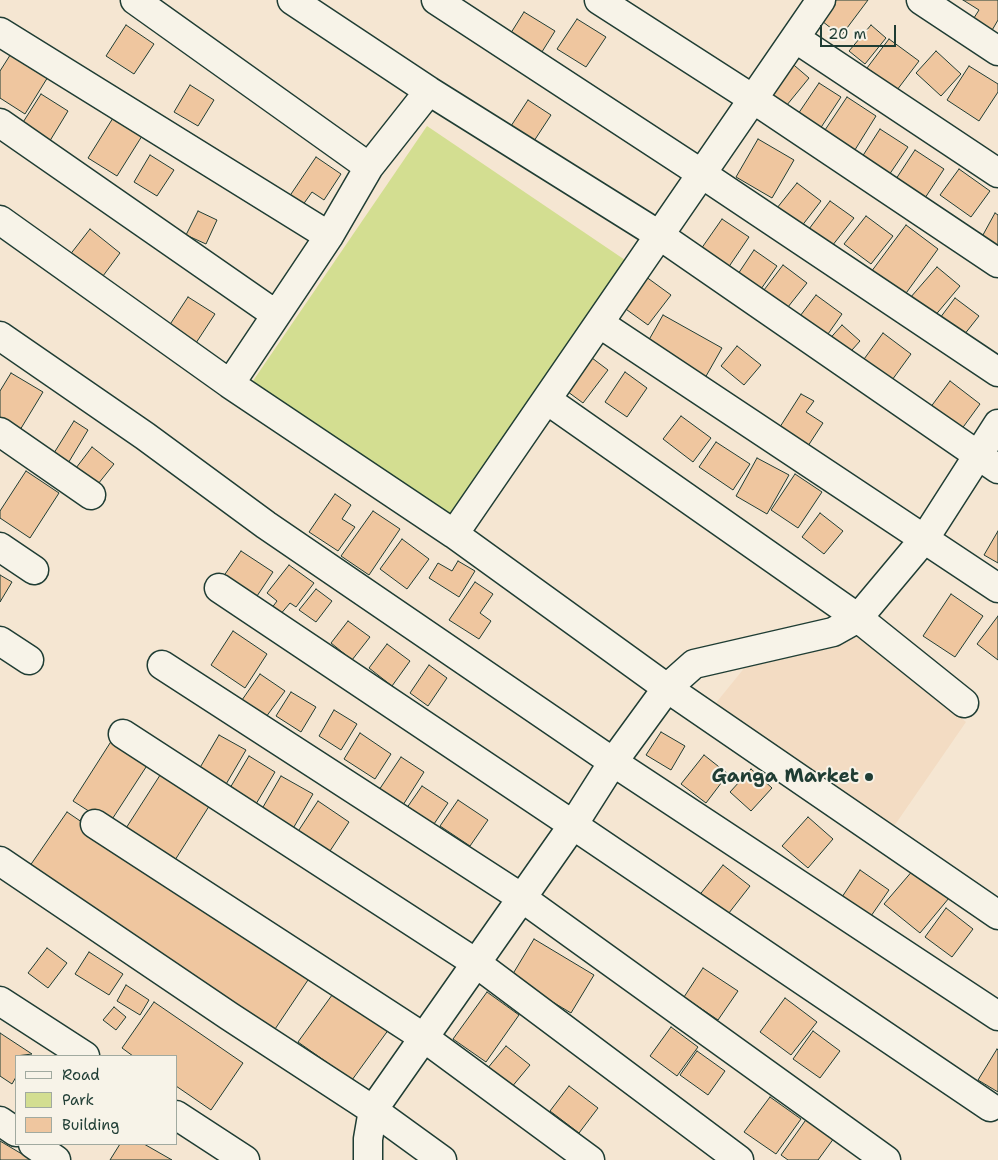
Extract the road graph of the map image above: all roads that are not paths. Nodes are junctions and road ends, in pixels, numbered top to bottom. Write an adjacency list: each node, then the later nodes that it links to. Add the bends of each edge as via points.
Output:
1 (136, 0): 13 (street)
2 (292, 0): 10 (street)
3 (436, 0): 15 (street)
4 (599, 0): 11 (street)
5 (821, 0): 8 (street)
6 (921, 0): 9 (street)
7 (0, 32): 18 (street)
8 (795, 38): 11 (street); 14 (street)
9 (998, 51)
10 (428, 91): 13 (street); 17 (street)
11 (753, 99): 15 (street); 19 (street)
12 (0, 123): 20 (street)
13 (369, 167): 18 (street)
14 (998, 173)
15 (702, 174): 17 (street); 23 (street)
16 (0, 220): 24 (street)
17 (659, 235): 21 (street); 28 (street)
18 (329, 236): 20 (street)
19 (998, 263)
20 (275, 314): 24 (street)
21 (599, 323): 25 (street); 31 (street)
22 (0, 336): 43 (street, via 266,525)
23 (998, 372)
24 (230, 384): 30 (street)
25 (547, 400): 30 (street); 36 (street)
26 (998, 424): 28 (street)
27 (0, 432): 29 (street)
28 (988, 462): 31 (street)
29 (91, 495)
30 (454, 534): 40 (street)
31 (925, 538): 35 (street); 36 (street)
32 (0, 547): 33 (street)
33 (34, 570)
34 (219, 588): 45 (street)
35 (998, 588)
36 (858, 618): 40 (street, via 833,632 694,664); 41 (street)
37 (0, 641): 38 (street)
38 (29, 660)
39 (162, 665): 47 (street)
40 (667, 688): 43 (street); 48 (street)
41 (964, 702)
42 (123, 734): 49 (street)
43 (613, 762): 45 (street); 51 (street)
44 (95, 824): 52 (street)
45 (573, 825): 47 (street); 54 (street)
46 (0, 861): 55 (street)
47 (522, 898): 49 (street); 66 (street)
48 (998, 915)
49 (476, 963): 52 (street); 65 (street)
50 (0, 1001): 53 (street)
51 (998, 1016)
52 (423, 1037): 55 (street); 64 (street)
53 (83, 1055)
54 (990, 1107)
55 (373, 1110): 60 (street); 63 (street)
56 (178, 1116): 62 (street)
57 (0, 1121): 58 (street)
58 (15, 1131)
59 (34, 1145): 61 (street)
60 (365, 1159)
61 (56, 1160)
62 (245, 1160)
63 (442, 1160)
64 (590, 1160)
65 (739, 1160)
66 (886, 1160)

